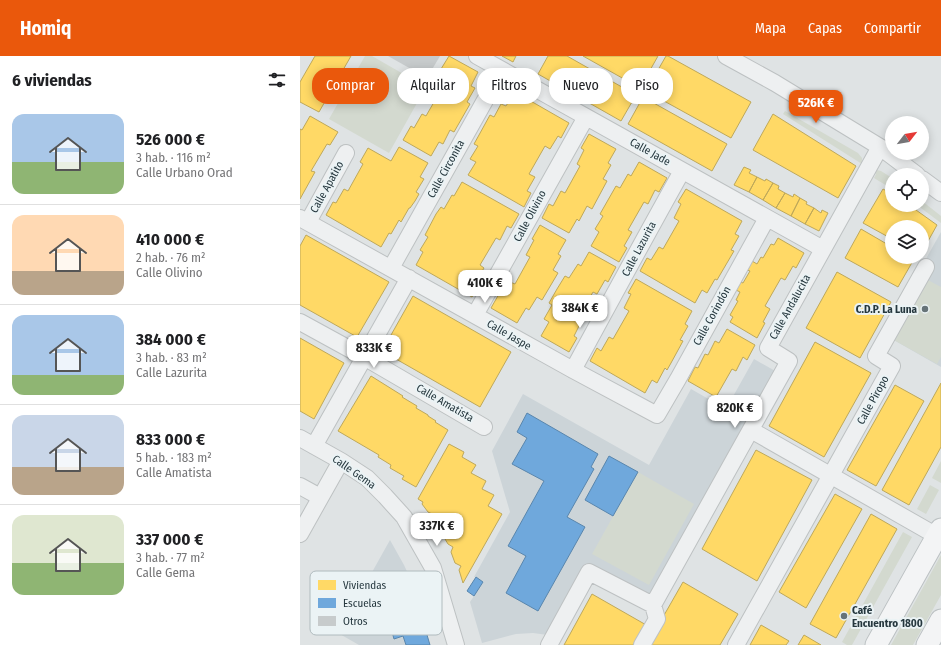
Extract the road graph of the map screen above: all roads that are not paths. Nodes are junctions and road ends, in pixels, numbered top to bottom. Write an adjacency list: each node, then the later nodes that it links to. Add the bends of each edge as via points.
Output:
1 (477, 56): 3 (street, Calle Jade)
2 (726, 56): 7 (street)
3 (498, 68)
4 (541, 92): 6 (street, Calle Jade)
5 (483, 104): 17 (street, Calle Circonita)
6 (586, 117): 10 (street, Calle Jade); 19 (street, Calle Olivino)
7 (880, 147): 9 (street); 15 (street, Calle Andalucita)
8 (346, 153): 14 (street, Calle Apatito)
9 (908, 168)
10 (682, 171): 13 (street, Calle Jade); 22 (street, Calle Lazurita)
11 (929, 184): 12 (street)
12 (941, 193)
13 (767, 218): 15 (street, Calle Jade); 23 (street, Calle Corindón)
14 (304, 220): 17 (street, Calle Jaspe)
15 (823, 249): 25 (street, Calle Andalucita, via 768,348 789,361)
16 (926, 267): 29 (street, Calle Piropo, via 876,356 892,366)
17 (391, 268): 18 (street, Calle Jaspe)
18 (409, 278): 19 (street, Calle Jaspe); 21 (street)
19 (475, 315): 22 (street, Calle Jaspe)
20 (300, 322): 21 (street, Calle Amatista)
21 (364, 357): 24 (street, Calle Amatista); 27 (street)
22 (573, 370): 23 (street, Calle Jaspe)
23 (657, 415)
24 (484, 427)
25 (751, 430): 29 (street); 36 (street, Calle Andalucita)
26 (300, 438): 27 (street, Calle Gema)
27 (314, 446): 28 (street, Calle Gema)
28 (341, 461): 31 (street); 34 (street, Calle Gema, via 367,478 404,516)
29 (830, 476): 32 (street); 41 (street, Calle Piropo)
30 (300, 486): 31 (street)
31 (320, 497): 33 (street)
32 (939, 532): 42 (main road)
33 (300, 534)
34 (434, 571)
35 (442, 598): 39 (street, Calle Gema)
36 (653, 605): 38 (street, via 589,572); 40 (street, via 657,619)
37 (941, 620): 43 (main road)
38 (551, 641)
39 (456, 645)
40 (642, 645)
41 (736, 645)
42 (876, 645)
43 (927, 645)

